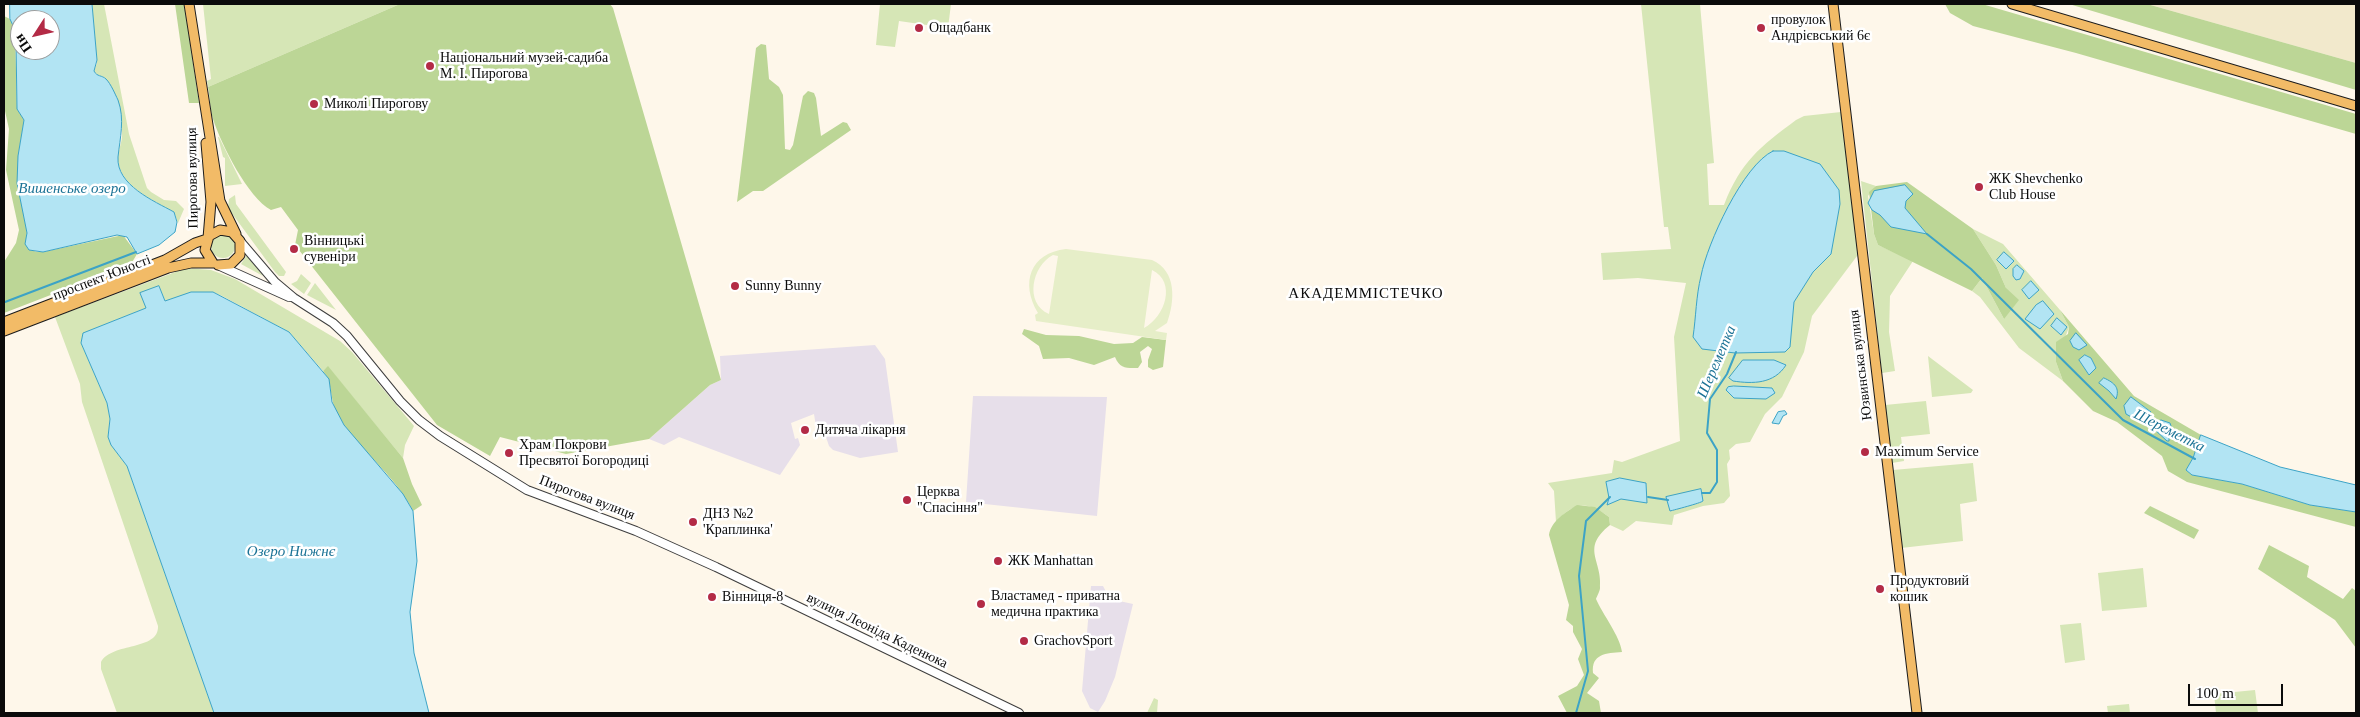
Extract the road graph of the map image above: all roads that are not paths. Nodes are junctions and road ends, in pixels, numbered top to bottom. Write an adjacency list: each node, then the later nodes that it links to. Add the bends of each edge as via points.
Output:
1 (189, 4): 5 (main road, Пирогова вулиця)
2 (2012, 4): 4 (main road)
3 (1833, 6): 16 (main road, Юзвинська вулиця)
4 (2356, 106)
5 (206, 118): 6 (main road, Пирогова вулиця); 8 (main road, Пирогова вулиця, via 220,201)
6 (210, 210): 7 (main road, Пирогова вулиця); 9 (main road)
7 (208, 238): 8 (main road, via 226,230); 9 (main road, проспект Юності); 10 (main road, via 205,250)
8 (238, 238): 10 (main road, via 241,248 236,260 231,264); 11 (street, Пирогова вулиця, via 275,282)
9 (194, 243): 12 (main road, проспект Юності, via 165,260)
10 (216, 264): 11 (street, Пирогова вулиця); 13 (main road, проспект Юності, via 182,264 168,268)
11 (294, 298): 14 (street, Пирогова вулиця, via 341,329 400,401 440,436 535,494 636,531)
12 (4, 322)
13 (4, 331)
14 (724, 571): 15 (street, вулиця Леоніда Каденюка)
15 (1019, 713)
16 (1917, 713)

